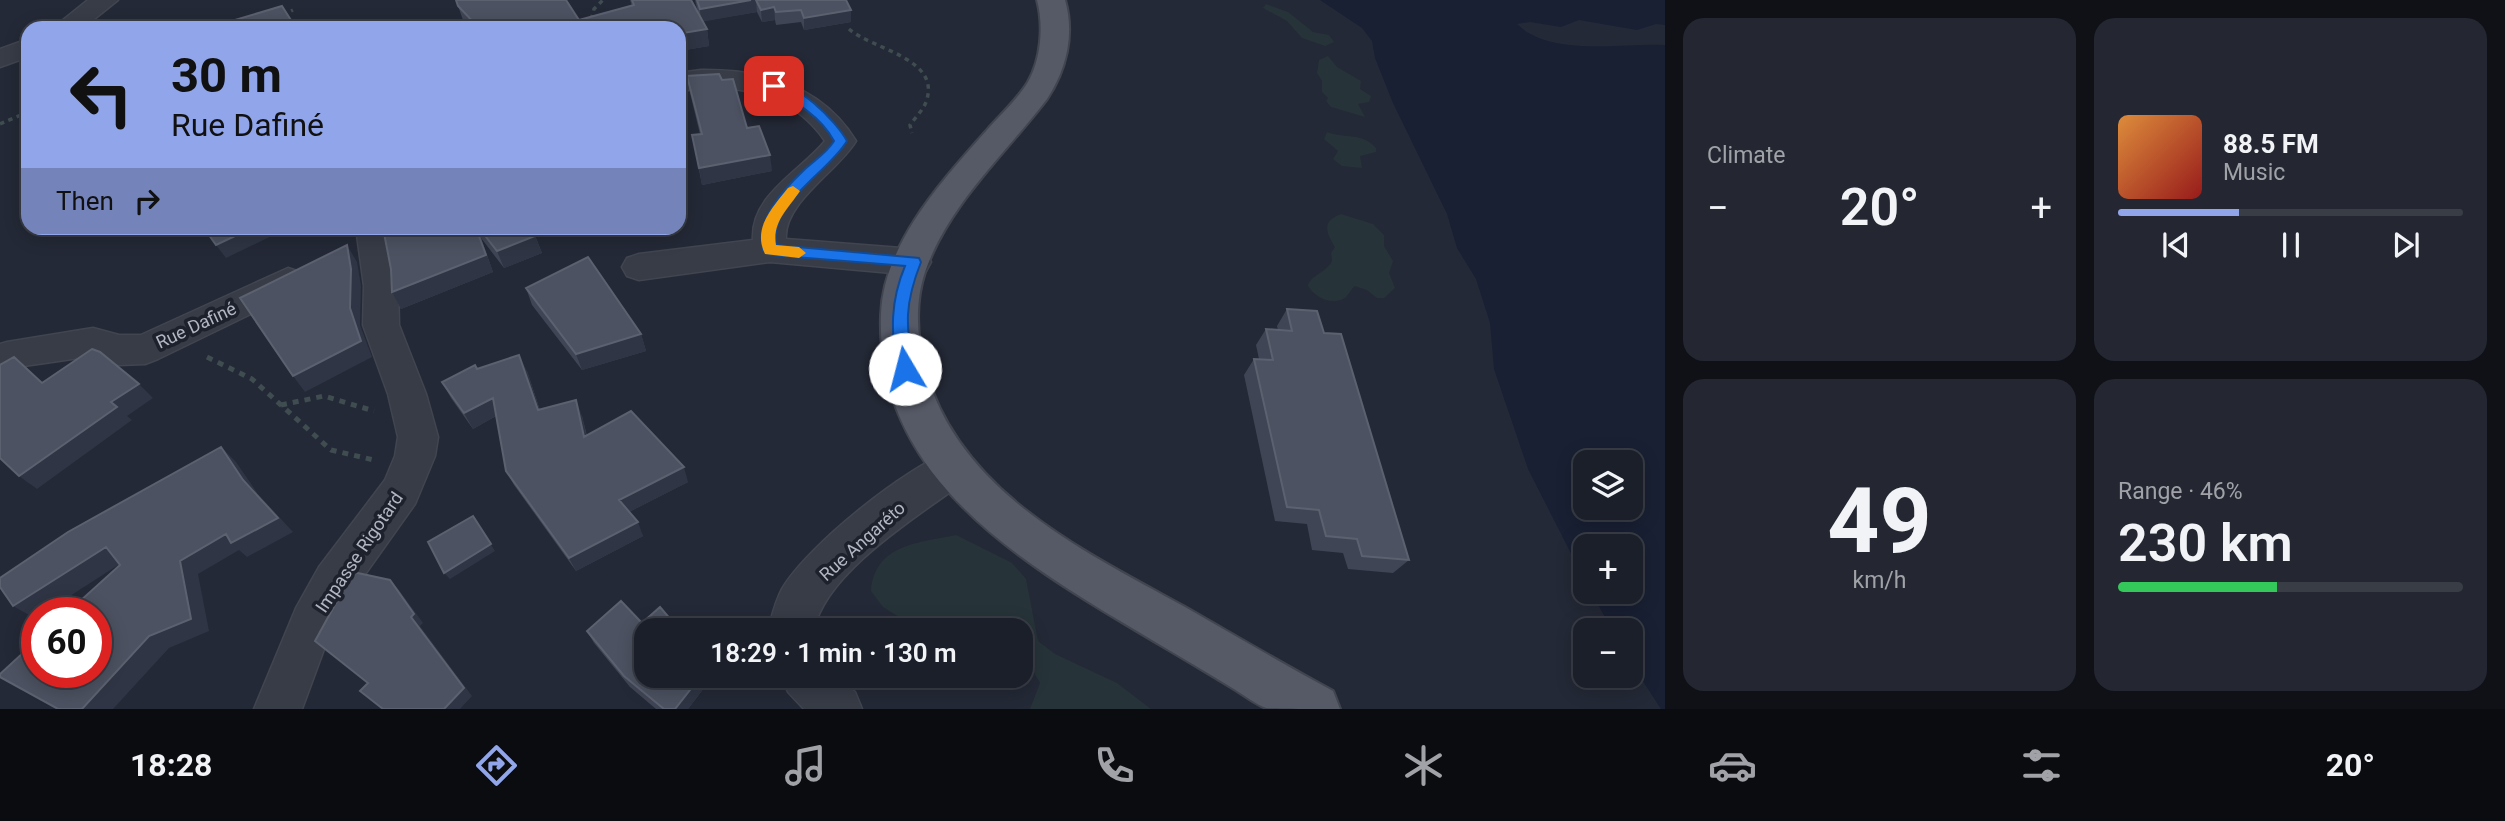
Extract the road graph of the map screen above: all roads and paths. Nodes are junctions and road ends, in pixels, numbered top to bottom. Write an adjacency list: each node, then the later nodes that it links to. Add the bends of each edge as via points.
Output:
1 (106, 0): 6 (street)
2 (603, 0): 7 (path)
3 (1051, 0): 17 (main road, via 1056,50 1045,82 956,186)
4 (293, 10): 5 (path)
5 (274, 18)
6 (76, 21)
7 (591, 21)
8 (849, 29): 14 (path, via 859,39 909,60 923,74 929,93 910,125)
9 (21, 50): 10 (street)
10 (0, 59)
11 (686, 82): 16 (street, via 731,79 774,86 806,103 832,125 841,141 771,219)
12 (21, 115): 13 (path)
13 (0, 124)
14 (912, 133)
15 (351, 244): 19 (street, Rue Dafiné); 22 (street, Impasse Rigotard, via 381,286 381,325)
16 (770, 250): 17 (street); 18 (street)
17 (914, 262): 23 (main road, via 901,294 899,328 905,369 916,409 932,442)
18 (639, 267)
19 (170, 339): 20 (street, Rue Dafiné, via 145,349 119,350 93,342 58,345); 21 (path, via 182,351 218,360 247,375)
20 (0, 360)
21 (280, 405): 22 (path, via 324,397 366,410); 24 (path, via 331,450 385,466)
22 (409, 409): 24 (street, Impasse Rigotard, via 418,437 415,456)
23 (953, 468): 25 (street, Rue Angaréto, via 888,514 823,572 798,605); 29 (main road, via 996,513 1057,558)
24 (394, 501): 27 (street, Impasse Rigotard, via 323,602)
25 (794, 618)
26 (816, 688): 28 (street)
27 (278, 709)
28 (838, 709)
29 (1315, 709)

